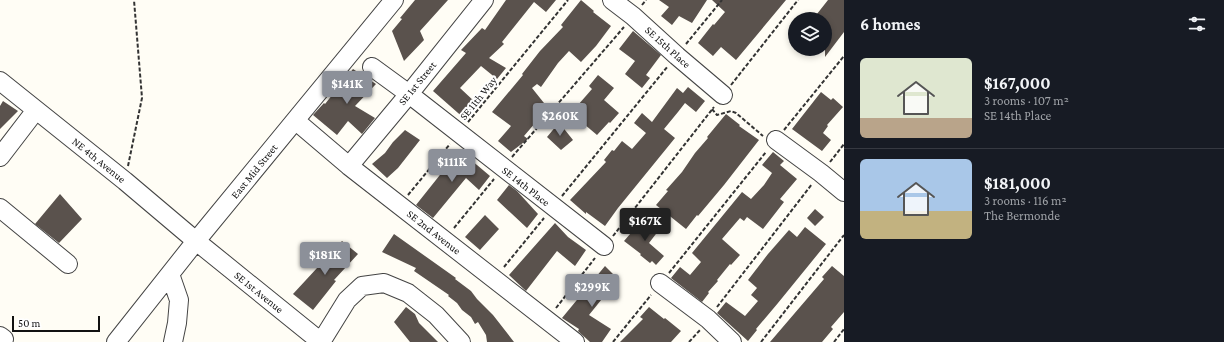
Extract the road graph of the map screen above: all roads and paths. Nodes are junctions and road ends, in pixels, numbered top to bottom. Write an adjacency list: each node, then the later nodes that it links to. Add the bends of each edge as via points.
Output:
1 (134, 0): 26 (path, via 142,98)
2 (394, 0): 18 (street, East Mid Street)
3 (484, 0): 14 (street, SE 1st Street)
4 (568, 0): 19 (path, SE 11th Way)
5 (612, 0): 9 (street, SE 15th Place)
6 (646, 0): 9 (path)
7 (722, 0): 10 (path)
8 (798, 0): 15 (path)
9 (633, 16): 10 (street, SE 15th Place); 24 (path)
10 (676, 56): 15 (street, SE 15th Place); 29 (path)
11 (844, 56): 20 (path)
12 (372, 67): 14 (street, SE 14th Place)
13 (0, 81): 17 (street, NE 4th Avenue)
14 (409, 94): 19 (street, SE 14th Place); 23 (street, SE 1st Street)
15 (723, 95): 16 (path)
16 (712, 109): 20 (path, via 717,115 731,111 736,113); 34 (path)
17 (36, 110): 22 (street); 26 (street, NE 4th Avenue)
18 (296, 120): 23 (street, SE 2nd Avenue); 33 (street, East Mid Street)
19 (459, 133): 24 (street, SE 14th Place); 28 (path, SE 11th Way)
20 (774, 142): 25 (street); 38 (path)
21 (844, 144): 25 (path)
22 (0, 157)
23 (349, 166): 28 (street, SE 2nd Avenue)
24 (503, 168): 29 (street, SE 14th Place); 32 (path)
25 (821, 173): 27 (street); 39 (path)
26 (125, 181): 33 (street, NE 4th Avenue)
27 (844, 192)
28 (399, 205): 32 (street, SE 2nd Avenue)
29 (553, 206): 34 (street, SE 14th Place); 37 (path)
30 (0, 208): 35 (street)
31 (844, 234): 50 (path)
32 (444, 240): 37 (street, SE 2nd Avenue)
33 (196, 241): 36 (street, East Mid Street); 44 (street, SE 1st Avenue)
34 (604, 246): 40 (path)
35 (68, 264)
36 (170, 274): 42 (street, East Mid Street); 43 (street, via 179,300)
37 (494, 279): 40 (street, SE 2nd Avenue)
38 (660, 283): 39 (street); 47 (path)
39 (708, 319): 48 (path); 49 (street)
40 (546, 320): 46 (street, SE 2nd Avenue)
41 (844, 329): 51 (path)
42 (116, 342)
43 (173, 342)
44 (321, 342): 45 (street, via 347,300 362,286 384,283 408,293 436,315)
45 (461, 342)
46 (575, 342)
47 (613, 342)
48 (689, 342)
49 (732, 342)
50 (761, 342)
51 (834, 342)

